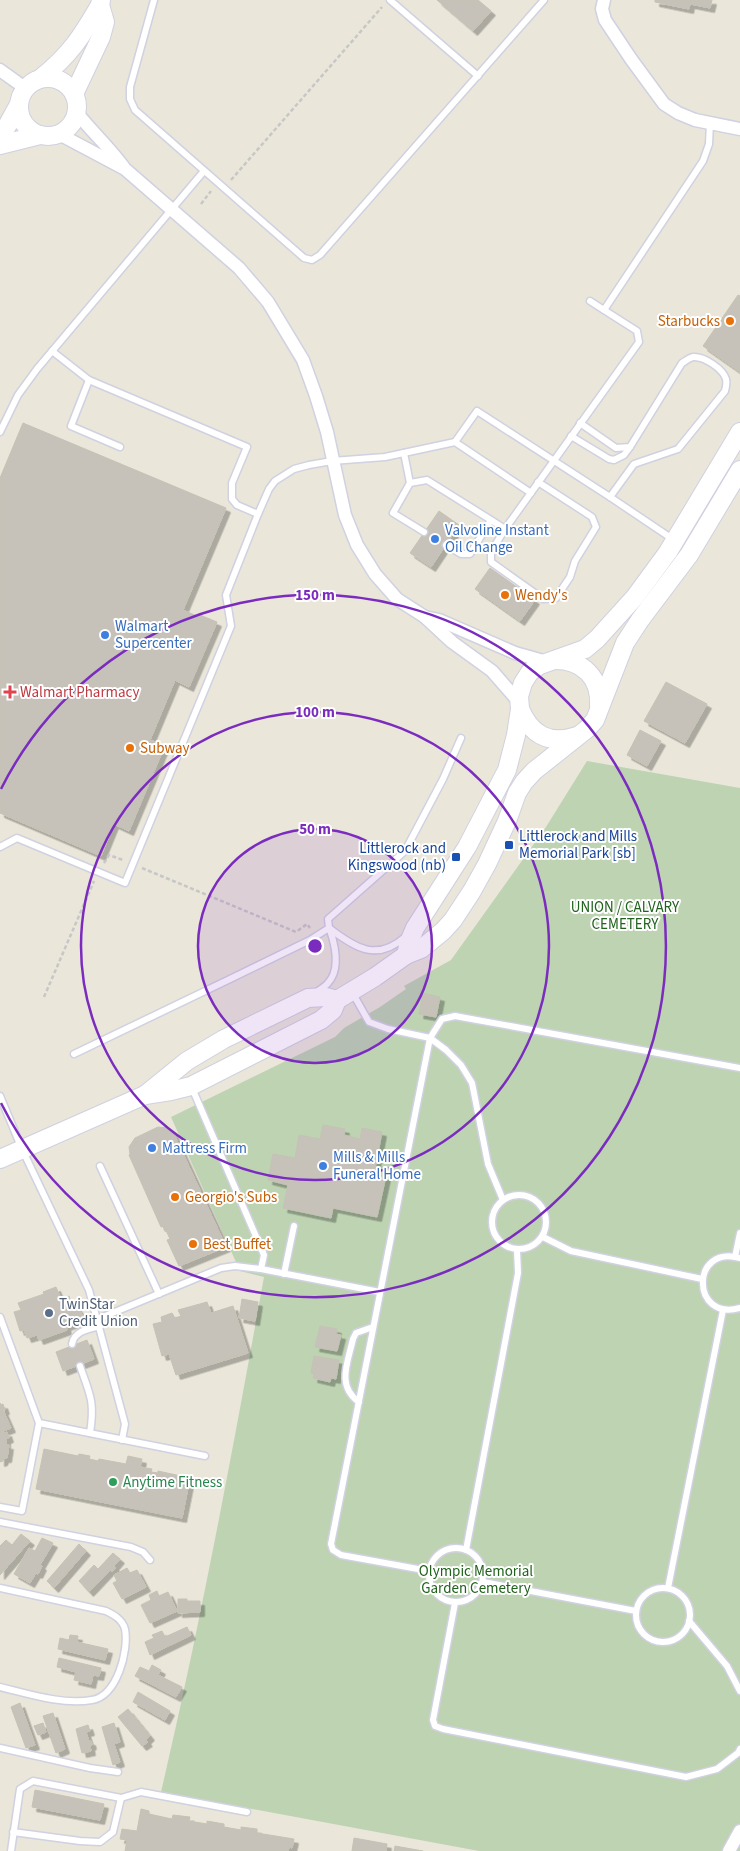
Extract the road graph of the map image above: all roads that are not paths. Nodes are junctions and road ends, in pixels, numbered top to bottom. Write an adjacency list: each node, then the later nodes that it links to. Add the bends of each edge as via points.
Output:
1 (154, 0): 20 (lane, via 130,87 130,98 135,110)
2 (389, 0): 7 (lane)
3 (544, 0): 7 (lane)
4 (604, 0): 13 (street, via 605,20 664,104 678,113)
5 (101, 3): 8 (main road, via 78,42 59,64); 10 (main road, via 105,22 101,37)
6 (0, 70): 9 (street)
7 (478, 76): 20 (lane, via 320,255 312,260 304,258)
8 (41, 78): 9 (main road); 10 (main road, via 60,80)
9 (25, 88): 11 (main road)
10 (74, 94): 12 (main road)
11 (18, 106): 16 (main road, via 24,124); 17 (main road)
12 (77, 113): 15 (main road, via 67,129); 19 (street, via 113,151)
13 (710, 123): 14 (street); 23 (lane, via 709,144 703,161)
14 (740, 129)
15 (59, 134): 16 (main road); 19 (street)
16 (40, 135): 18 (main road)
17 (0, 139)
18 (0, 145)
19 (125, 169): 21 (street)
20 (204, 171): 21 (lane)
21 (172, 209): 24 (lane); 35 (street, via 239,268 268,302 303,360 327,432)
22 (590, 301): 23 (lane)
23 (604, 310): 26 (lane, via 637,331 639,342)
24 (52, 350): 25 (lane); 27 (lane, via 18,395)
25 (89, 380): 31 (lane, via 71,426); 41 (lane, via 247,447 232,483 232,499 237,505)
26 (580, 423): 29 (lane); 32 (lane, via 616,448)
27 (0, 432)
28 (740, 432): 45 (main road)
29 (570, 436): 32 (lane, via 614,460); 34 (lane)
30 (455, 442): 33 (lane); 34 (lane, via 477,411); 39 (lane)
31 (120, 447)
32 (630, 447): 40 (lane, via 682,364 689,358 704,359 724,374 727,382 725,391 678,449 634,464)
33 (404, 453): 35 (lane); 38 (lane)
34 (553, 460): 37 (lane); 40 (lane)
35 (332, 461): 41 (lane, via 284,474 269,490); 47 (street, via 356,545 375,574 397,598)
36 (740, 470): 50 (main road, via 690,555 625,642)
37 (538, 482): 39 (lane); 43 (lane, via 592,517 596,526 556,598 543,599 491,562 491,552)
38 (410, 483): 42 (lane, via 427,480); 44 (lane, via 393,513)
39 (531, 493): 43 (lane)
40 (610, 497): 45 (lane)
41 (258, 514): 53 (lane, via 226,595 231,626 125,883 17,838)
42 (491, 520): 43 (lane); 46 (lane, via 470,554 461,554)
43 (505, 529)
44 (424, 532)
45 (675, 541): 48 (main road, via 635,597 597,639 585,649)
46 (446, 545)
47 (424, 617): 48 (street, via 439,620 515,653); 49 (street, via 452,642 492,670)
48 (550, 661): 49 (main road, via 530,672 519,696); 50 (main road, via 566,660 589,672 600,696)
49 (520, 706): 51 (main road, via 528,725 542,736 554,740); 55 (main road, via 513,753 497,792 456,867)
50 (599, 709): 51 (main road, via 588,729)
51 (578, 736): 56 (main road, via 524,782 487,864 453,920 434,940)
52 (461, 738): 54 (lane, via 405,851 328,919)
53 (0, 847)
54 (329, 928): 55 (lane, via 352,946 383,950 398,943); 58 (lane, via 335,944 335,971 329,983); 60 (lane)
55 (415, 928): 56 (main road)
56 (406, 955): 57 (main road)
57 (344, 995): 58 (main road); 59 (lane, via 369,1022); 62 (main road, via 321,1020)
58 (308, 998): 63 (main road, via 187,1061)
59 (430, 1038): 61 (lane, via 442,1019 455,1016); 68 (lane, via 461,1065 472,1083 488,1164); 77 (lane)
60 (74, 1054)
61 (740, 1068)
62 (191, 1086): 63 (main road); 74 (lane, via 264,1254)
63 (145, 1095): 65 (main road)
64 (0, 1096): 65 (lane)
65 (22, 1149): 66 (main road); 82 (lane, via 89,1290)
66 (0, 1159)
67 (100, 1166): 78 (lane)
68 (503, 1200): 71 (lane, via 519,1194 535,1199 545,1212 547,1221); 72 (lane, via 494,1210 492,1230 504,1245)
69 (294, 1226): 75 (lane)
70 (740, 1232): 73 (lane)
71 (543, 1237): 72 (lane, via 532,1247); 76 (lane, via 571,1251)
72 (517, 1250): 93 (lane, via 518,1273)
73 (738, 1257): 76 (lane, via 717,1259 707,1268)
74 (261, 1269): 75 (lane); 78 (lane, via 221,1268)
75 (284, 1274): 77 (lane)
76 (702, 1279): 80 (lane, via 705,1295)
77 (380, 1292): 83 (lane)
78 (159, 1294): 82 (lane)
79 (740, 1308): 80 (lane)
80 (723, 1310): 98 (lane)
81 (0, 1317): 87 (lane)
82 (99, 1322): 84 (lane, via 76,1334); 89 (lane, via 125,1424)
83 (373, 1327): 86 (lane); 86 (lane, via 362,1330 353,1339 345,1380 350,1396)
84 (72, 1344)
85 (80, 1366): 88 (lane, via 92,1402)
86 (359, 1402): 95 (lane, via 331,1544 333,1550 341,1555)
87 (39, 1423): 88 (lane); 91 (lane, via 22,1511)
88 (90, 1433): 89 (lane)
89 (122, 1440): 90 (lane)
90 (205, 1456)
91 (0, 1507)
92 (0, 1522): 94 (lane, via 131,1547 143,1552)
93 (466, 1550): 95 (lane, via 442,1552); 96 (lane, via 480,1563)
94 (150, 1560)
95 (429, 1571): 99 (lane, via 433,1590 442,1599)
96 (483, 1582): 99 (lane, via 473,1597); 100 (lane)
97 (0, 1588): 102 (lane, via 106,1611 121,1622 125,1641 115,1682 104,1695 93,1700 64,1701)
98 (668, 1588): 100 (lane, via 649,1591); 101 (lane, via 687,1603)
99 (455, 1603): 105 (lane, via 433,1720 435,1726 686,1777 717,1769)
100 (636, 1611): 101 (lane, via 643,1634 658,1642 681,1635)
101 (689, 1621): 103 (lane, via 727,1666)
102 (0, 1688)
103 (740, 1691)
104 (0, 1748): 106 (lane)
105 (740, 1749)
106 (118, 1772)
107 (121, 1798): 108 (lane, via 142,1792); 110 (lane, via 113,1832 100,1842); 110 (lane, via 33,1781 20,1789)
108 (247, 1812)
109 (740, 1831): 112 (street)
110 (14, 1832): 111 (lane)
111 (10, 1851)
112 (729, 1851)

